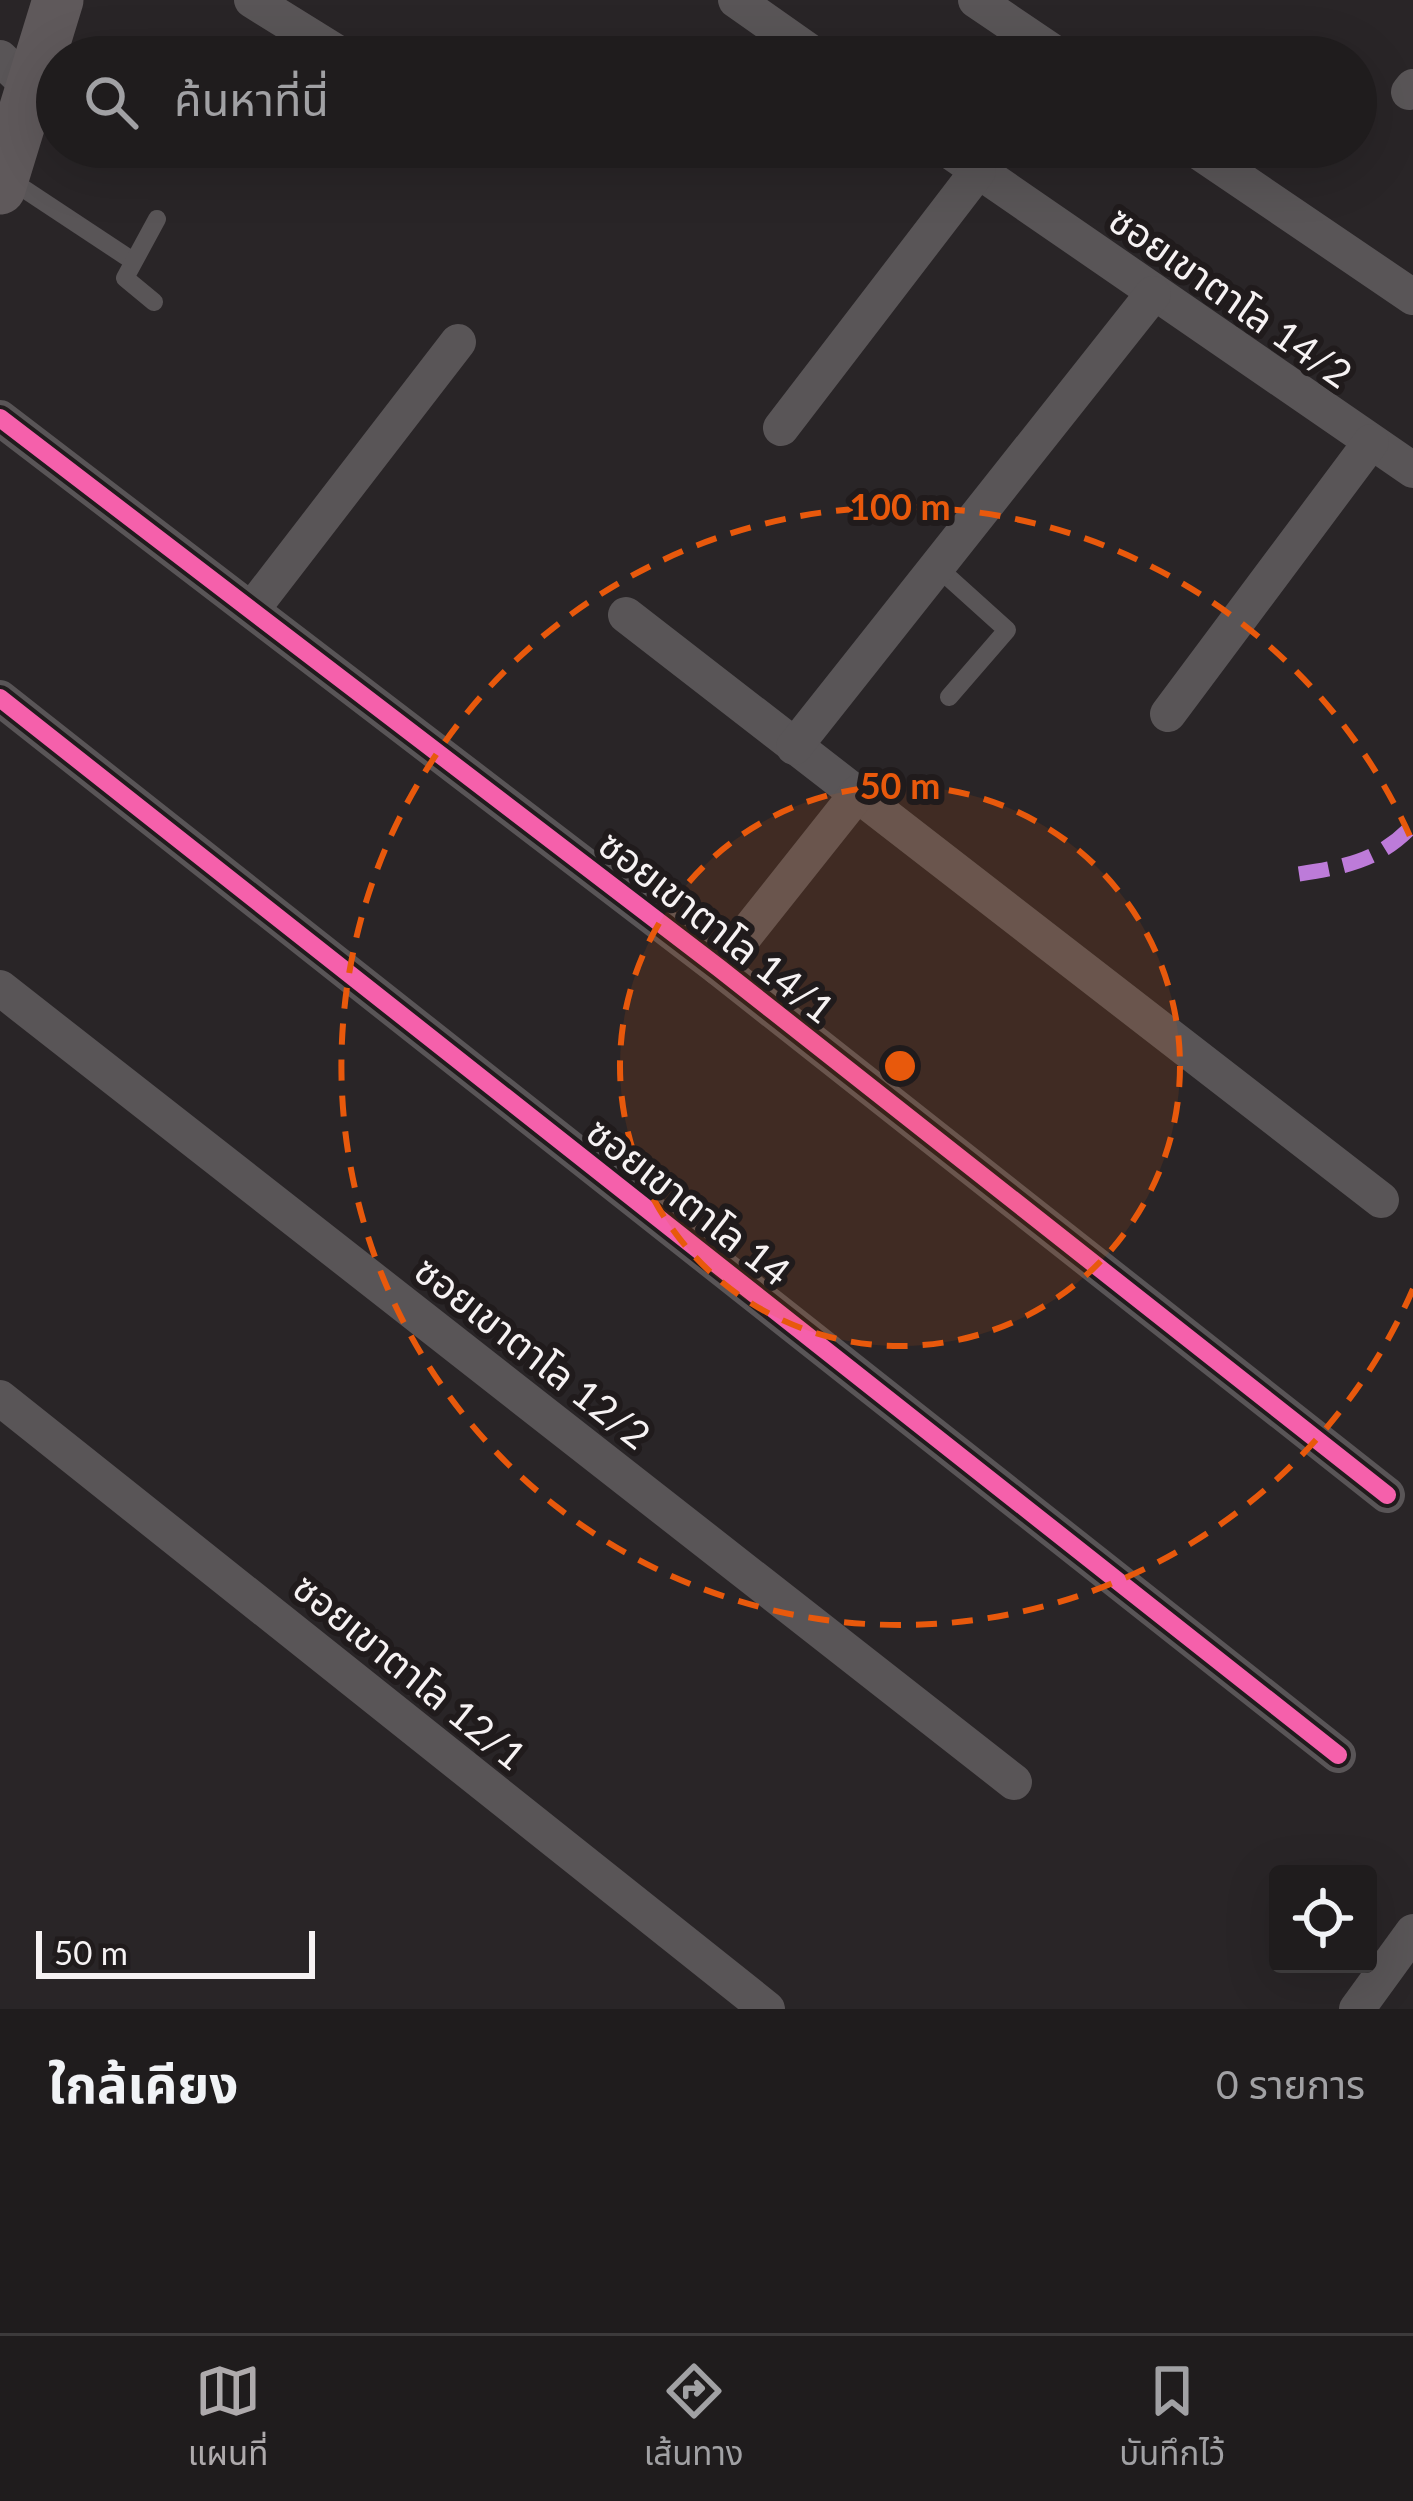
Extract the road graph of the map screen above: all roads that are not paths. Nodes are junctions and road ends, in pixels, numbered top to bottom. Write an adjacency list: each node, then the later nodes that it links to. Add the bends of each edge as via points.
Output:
1 (58, 0): 5 (street)
2 (252, 0): 6 (street)
3 (736, 0): 7 (street)
4 (976, 0): 8 (street)
5 (38, 36)
6 (310, 36)
7 (787, 36)
8 (1029, 36)
9 (36, 39): 10 (street)
10 (16, 74): 14 (street)
11 (974, 168): 13 (street, ซอยเขาตาโล 14/2)
12 (1223, 168): 18 (street)
13 (978, 171): 17 (street, ซอยเขาตาโล 14/2); 22 (street)
14 (3, 183): 16 (lane)
15 (157, 219): 16 (lane)
16 (133, 261): 19 (lane, via 124,278)
17 (1153, 294): 23 (street, ซอยเขาตาโล 14/2); 25 (street)
18 (1413, 297)
19 (154, 302)
20 (458, 342): 26 (street)
21 (0, 418): 26 (street, ซอยเขาตาโล 14/1)
22 (781, 428)
23 (1371, 442): 24 (street, ซอยเขาตาโล 14/2); 30 (street)
24 (1413, 470)
25 (937, 566): 28 (lane, via 1007,630); 31 (street)
26 (253, 608): 33 (street, ซอยเขาตาโล 14/1)
27 (626, 615): 31 (street)
28 (949, 697)
29 (0, 698): 38 (street, ซอยเขาตาโล 14)
30 (1168, 715)
31 (794, 747): 32 (street)
32 (858, 793): 33 (street); 35 (street)
33 (719, 968): 37 (street, ซอยเขาตาโล 14/1)
34 (0, 988): 39 (street, ซอยเขาตาโล 12/2)
35 (1381, 1200)
36 (0, 1398): 41 (street, ซอยเขาตาโล 12/1)
37 (1387, 1495)
38 (1338, 1755)
39 (1014, 1782)
40 (1407, 1953): 42 (street)
41 (767, 2009)
42 (1357, 2009)

